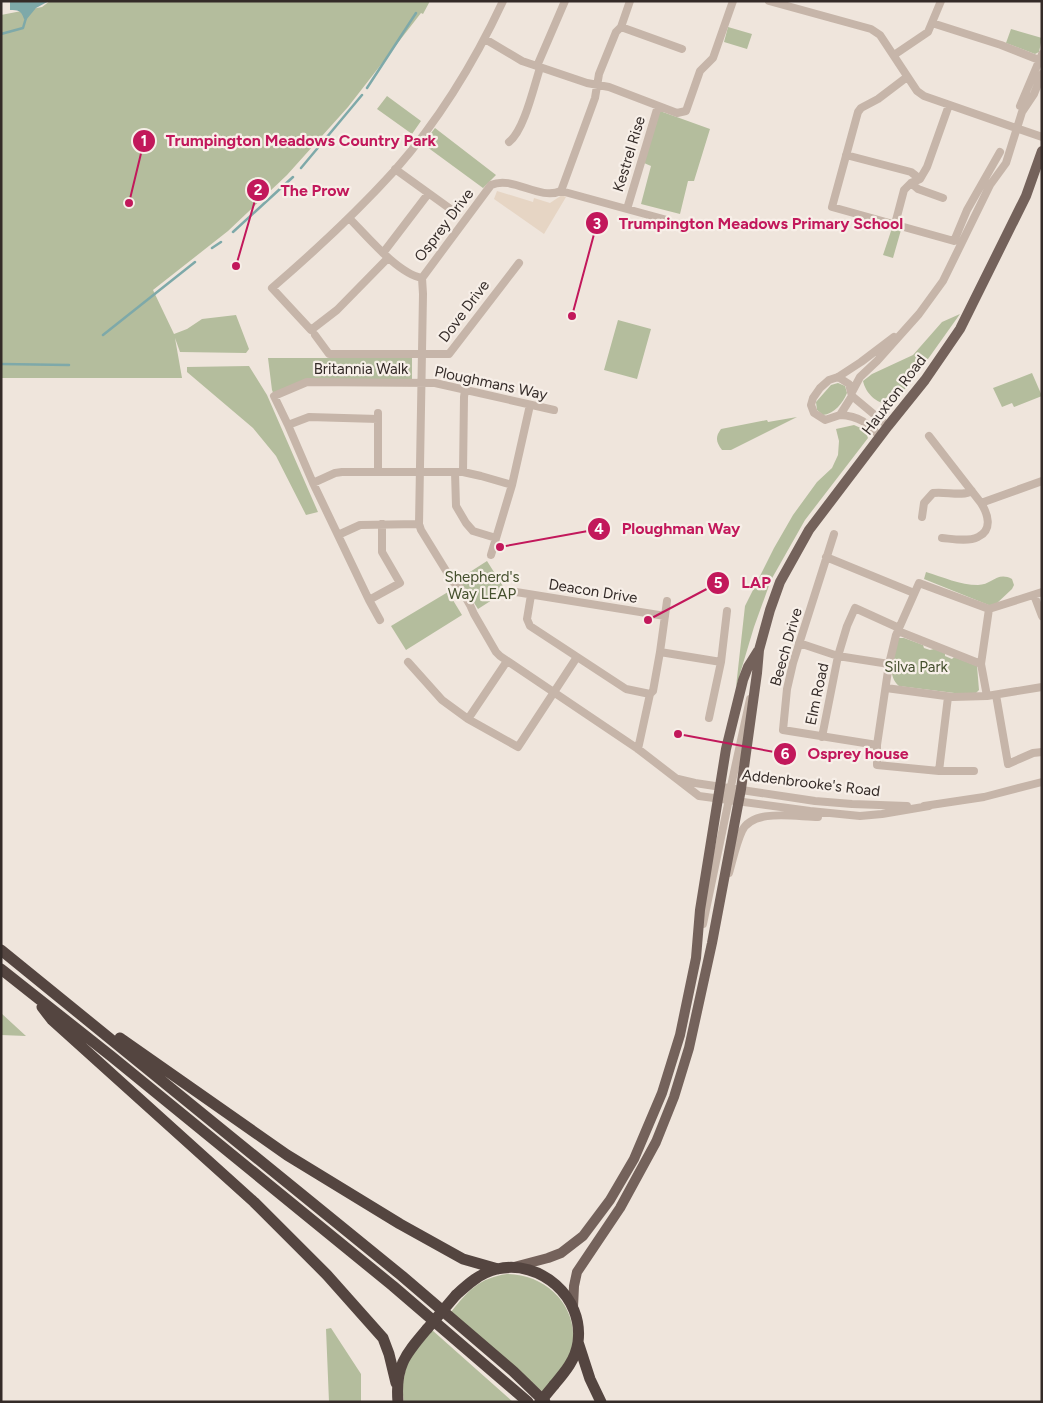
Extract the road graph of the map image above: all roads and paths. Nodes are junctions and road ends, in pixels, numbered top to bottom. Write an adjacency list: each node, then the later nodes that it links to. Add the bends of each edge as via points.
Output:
1 (503, 1): 9 (street)
2 (565, 1): 13 (street)
3 (630, 1): 8 (street)
4 (732, 1): 18 (street, via 713,58 700,71 686,111 678,114)
5 (769, 1): 11 (street, via 871,29 880,35)
6 (941, 1): 7 (street)
7 (932, 23): 11 (street, via 928,32); 12 (street)
8 (621, 27): 10 (street); 16 (street, via 599,74)
9 (485, 39): 13 (street); 26 (street, via 434,119)
10 (682, 49)
11 (894, 56): 15 (street)
12 (1040, 57): 19 (street)
13 (538, 67): 16 (street); 22 (street, via 526,114)
14 (1042, 74): 20 (street)
15 (907, 77): 17 (street, via 924,96); 25 (street, via 861,108)
16 (598, 85): 18 (street); 29 (street)
17 (949, 105): 20 (street); 27 (street)
18 (658, 106): 32 (street, Kestrel Rise)
19 (1020, 106)
20 (1017, 128): 21 (street); 40 (street, via 1006,163 990,185 952,263 933,295)
21 (1042, 137)
22 (509, 142)
23 (1042, 150): 51 (main road, Hauxton Road, via 1026,196 960,329)
24 (1000, 152): 36 (street, via 954,240)
25 (846, 155): 27 (street, via 911,172); 36 (street, via 832,207)
26 (396, 169): 30 (street); 34 (street)
27 (920, 179): 28 (street)
28 (911, 183): 31 (street); 36 (street, via 904,190)
29 (561, 191): 32 (street, Kestrel Rise); 39 (street, Osprey Drive, via 552,195 502,182 491,185)
30 (428, 194): 33 (street); 37 (street)
31 (943, 198)
32 (627, 209): 35 (street, Kestrel Rise)
33 (456, 213)
34 (349, 218): 37 (street); 37 (street, via 272,288 311,330 337,310)
35 (667, 220)
36 (895, 224)
37 (385, 255): 39 (street, via 415,277)
38 (519, 263): 42 (street, Dove Drive, via 449,354)
39 (422, 278): 42 (street, Osprey Drive)
40 (903, 330): 43 (street); 46 (street, via 860,377)
41 (315, 335): 42 (street, via 329,354)
42 (421, 354): 44 (street, Osprey Drive)
43 (838, 377): 46 (street, via 849,384); 49 (street, via 820,388 811,405 814,413 825,420)
44 (422, 383): 45 (street, Ploughmans Way); 50 (street, Britannia Walk, via 307,382 274,396); 55 (street, Osprey Drive)
45 (465, 390): 47 (street, Ploughmans Way); 56 (street)
46 (852, 394): 49 (street); 51 (street)
47 (530, 404): 48 (street, Ploughmans Way); 59 (street)
48 (554, 410)
49 (840, 415): 53 (street, via 853,416 871,426)
50 (288, 425): 54 (street, via 309,417 378,416); 58 (street)
51 (888, 426): 53 (main road, Hauxton Road)
52 (929, 436): 60 (street)
53 (880, 437): 85 (main road, Hauxton Road, via 809,530 788,567 770,610)
54 (378, 471): 55 (street); 58 (street, via 335,473)
55 (420, 472): 56 (street); 64 (street, Osprey Drive)
56 (459, 472): 59 (street); 67 (street, via 454,497 456,506 473,531)
57 (1042, 481): 61 (street)
58 (313, 483): 66 (street)
59 (512, 486): 67 (street)
60 (972, 491): 61 (street); 62 (street, via 968,494 933,493 924,503)
61 (981, 503): 68 (street, via 988,520 985,532 978,538 967,540)
62 (922, 517)
63 (382, 524): 64 (street); 66 (street, via 360,525); 76 (street, via 382,552 400,582)
64 (419, 524): 89 (street, Osprey Drive, via 496,652)
65 (834, 534): 70 (street, Beech Drive)
66 (338, 535): 76 (street)
67 (496, 538): 69 (street)
68 (942, 538)
69 (491, 555)
70 (826, 556): 73 (street); 84 (street, Beech Drive)
71 (516, 592): 74 (street, Deacon Drive)
72 (1042, 592): 75 (street)
73 (914, 594): 78 (street, via 918,583); 83 (street)
74 (531, 595): 80 (street, Deacon Drive); 88 (street, via 527,618 530,626)
75 (1034, 595): 78 (street); 81 (street)
76 (369, 600): 82 (street)
77 (667, 602): 80 (street)
78 (989, 609): 93 (street)
79 (727, 610): 91 (street)
80 (665, 616): 86 (street)
81 (1042, 616)
82 (380, 620)
83 (899, 629): 87 (street, via 855,608); 92 (street); 93 (street)
84 (799, 643): 87 (street, Elm Road); 102 (street, Beech Drive, via 787,689 783,730)
85 (759, 650): 110 (main road, via 757,673); 110 (main road, via 748,667 726,749)
86 (660, 652): 91 (street); 97 (street)
87 (838, 656): 92 (street, Elm Road); 102 (street, Elm Road)
88 (577, 657): 96 (street); 97 (street, via 626,689)
89 (507, 661): 96 (street, Osprey Drive); 101 (street)
90 (408, 662): 101 (street, via 442,700)
91 (721, 662): 100 (street)
92 (889, 664): 95 (street)
93 (981, 664): 98 (street)
94 (1042, 686): 98 (street)
95 (886, 688): 99 (street); 103 (street)
96 (554, 692): 101 (street, via 518,747); 104 (street, Osprey Drive)
97 (650, 694): 104 (street)
98 (992, 695): 99 (street); 105 (street, via 1008,764)
99 (948, 696): 106 (street)
100 (708, 718)
101 (468, 719)
102 (822, 737): 103 (street, Beech Drive)
103 (877, 745): 106 (street, via 877,765)
104 (638, 749): 108 (street, Osprey Drive)
105 (1042, 752)
106 (939, 771): 107 (street)
107 (974, 771)
108 (676, 778): 110 (street); 110 (street, Osprey Drive, via 696,794)
109 (1042, 782): 112 (street, Addenbrooke's Road, via 984,797)
110 (723, 793): 111 (main road); 111 (street, Addenbrooke's Road); 112 (street, Addenbrooke's Road, via 852,804); 116 (main road, via 700,910)
111 (733, 800): 113 (street, Addenbrooke's Road); 114 (main road); 116 (street)
112 (928, 806): 113 (street, Addenbrooke's Road)
113 (860, 816): 114 (street, via 764,816 750,822 740,836)
114 (717, 915): 122 (main road, via 691,1040 666,1118 629,1193 577,1272)
115 (1, 950): 119 (highway)
116 (696, 958): 120 (main road, via 680,1035 662,1093 634,1159 610,1200 583,1236 571,1246 548,1258)
117 (1, 968): 118 (highway)
118 (32, 994): 124 (highway, via 52,1020 254,1202 327,1275 383,1338); 126 (highway, via 393,1286)
119 (88, 1020): 121 (highway, via 126,1042 288,1155 392,1219 463,1259); 128 (highway, via 402,1276)
120 (513, 1267): 121 (highway); 122 (highway, via 548,1278 565,1293)
121 (498, 1269): 124 (highway, bridge, via 474,1279 426,1329 403,1360)
122 (573, 1307): 123 (highway)
123 (578, 1342): 127 (highway, bridge, via 567,1369); 129 (highway)
124 (396, 1383): 125 (highway)
125 (398, 1402)
126 (528, 1402)
127 (540, 1402)
128 (546, 1402)
129 (601, 1402)

